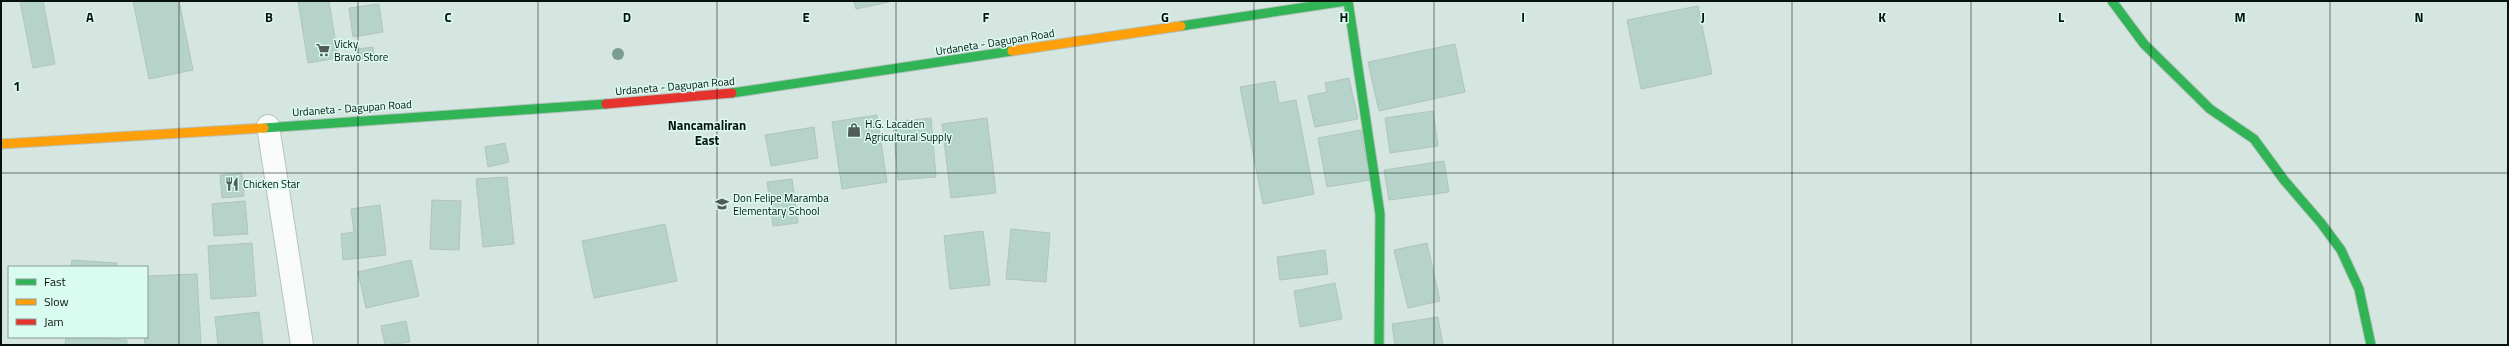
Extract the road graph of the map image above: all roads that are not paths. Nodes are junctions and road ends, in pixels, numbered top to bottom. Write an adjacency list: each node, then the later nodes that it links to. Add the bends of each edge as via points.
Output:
1 (1347, 1): 3 (main road, Urdaneta - Dagupan Road, via 715,96); 6 (main road, via 1380,214)
2 (2112, 1): 7 (main road, via 2144,44 2210,109 2254,139 2284,180 2321,223 2341,250 2358,289)
3 (268, 126): 4 (main road, Urdaneta - Dagupan Road); 5 (street)
4 (1, 144)
5 (302, 345)
6 (1379, 345)
7 (2371, 345)

